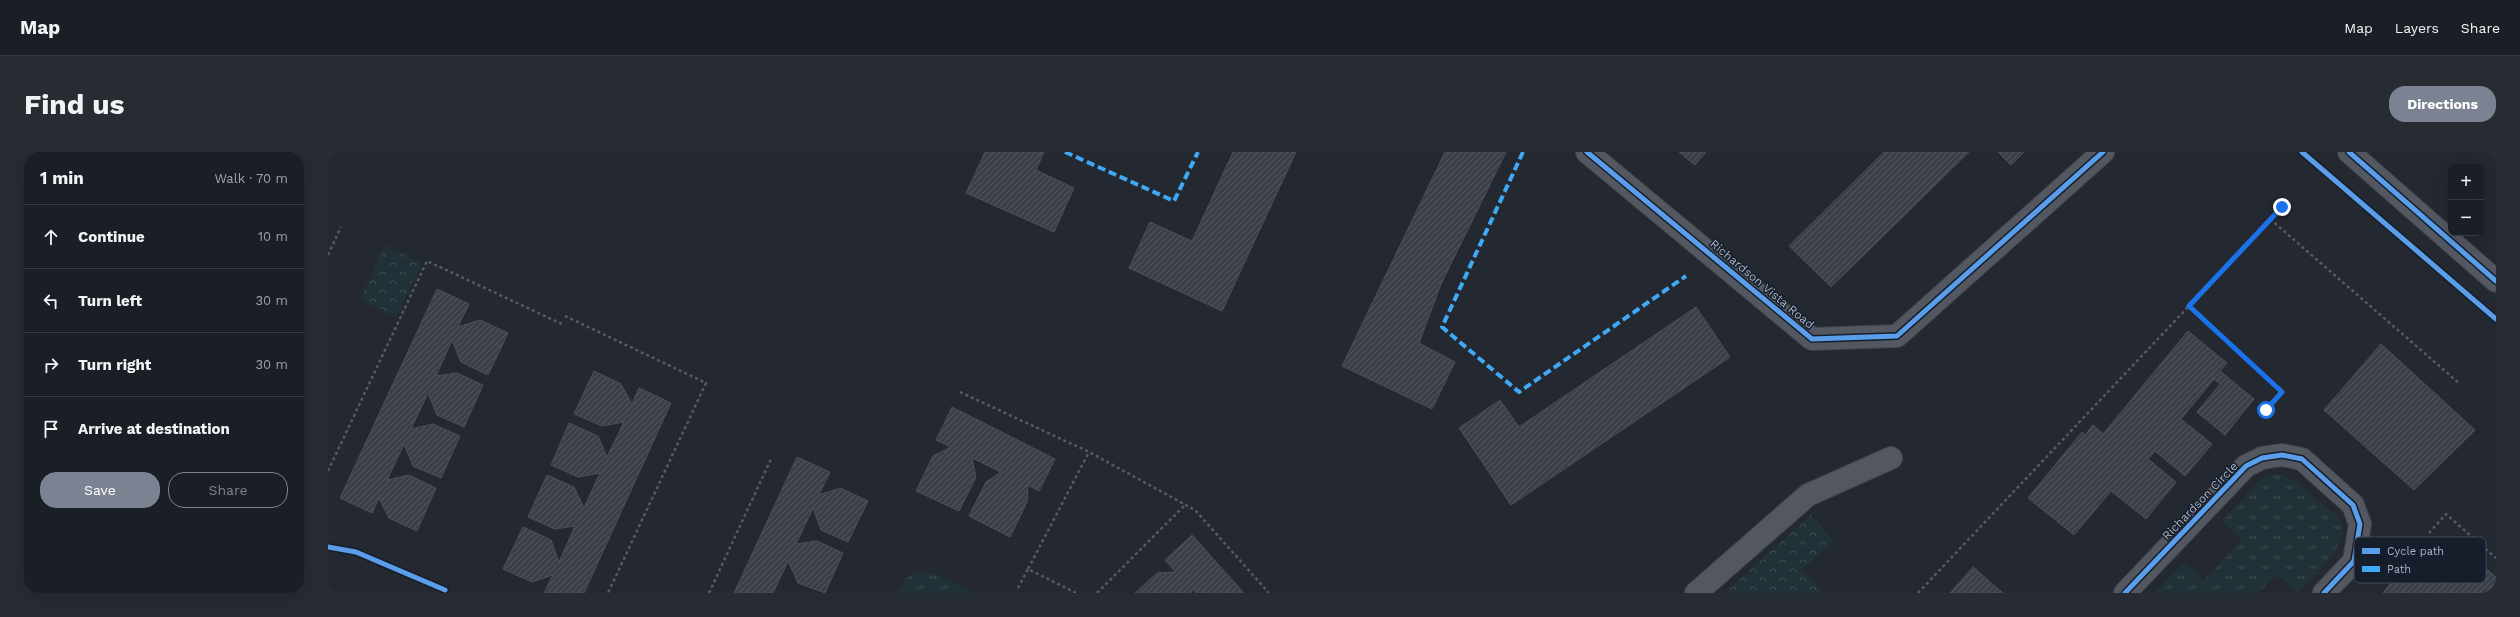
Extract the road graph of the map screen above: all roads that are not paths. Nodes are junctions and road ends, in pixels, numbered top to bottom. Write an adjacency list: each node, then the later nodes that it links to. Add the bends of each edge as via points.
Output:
1 (1587, 152): 2 (street, Richardson Vista Road, via 1812,339 1897,336)
2 (2104, 152)
3 (2348, 152): 4 (street)
4 (2496, 280)
5 (1890, 458): 8 (street, via 1808,494)
6 (2358, 537): 9 (street, Richardson Circle, via 2360,524 2353,505 2302,459 2282,455 2262,458 2246,466)
7 (2354, 561): 10 (street, Richardson Circle)
8 (1696, 593)
9 (2125, 593)
10 (2324, 593)

